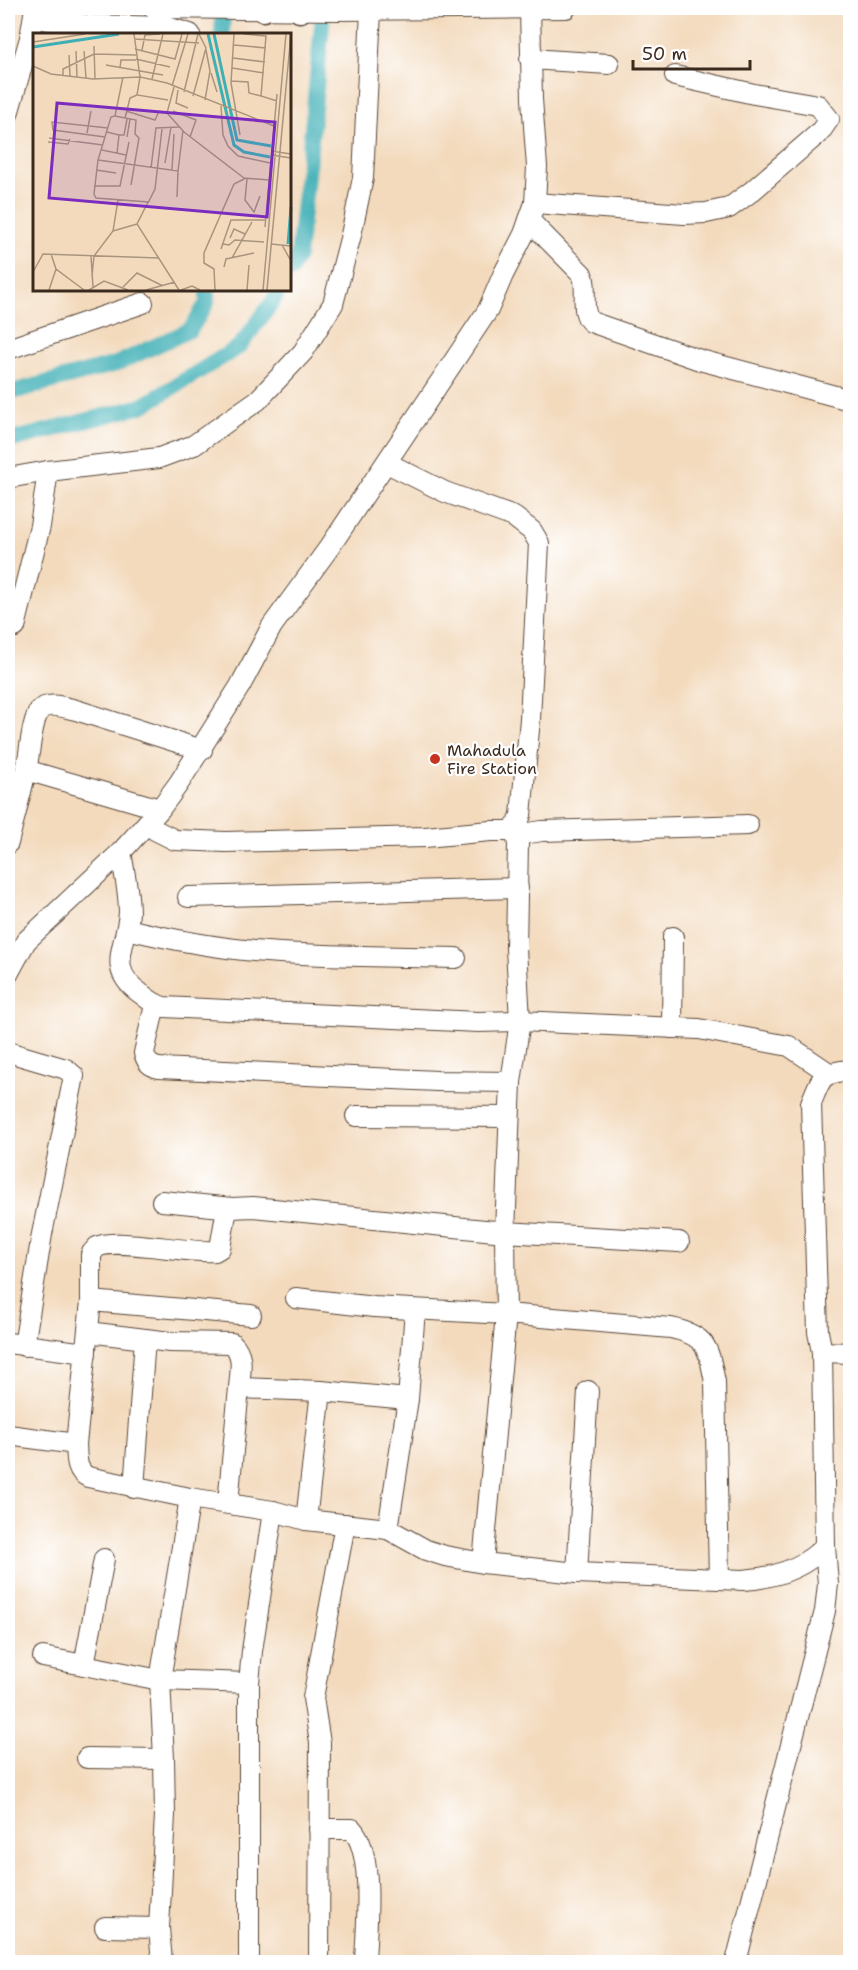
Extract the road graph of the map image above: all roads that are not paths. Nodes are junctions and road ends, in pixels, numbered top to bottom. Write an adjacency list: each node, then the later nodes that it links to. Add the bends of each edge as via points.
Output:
1 (154, 8): 2 (street)
2 (263, 8): 5 (street)
3 (530, 8): 4 (street); 6 (street); 9 (street)
4 (566, 8)
5 (300, 9): 6 (street)
6 (371, 10): 18 (street, via 363,178 333,304 303,352 258,400 194,445 159,458)
7 (34, 12): 8 (street, via 57,22 167,27); 12 (street)
8 (187, 33)
9 (530, 59): 10 (street); 13 (street, via 537,167)
10 (609, 64)
11 (675, 76): 13 (street, via 818,105 829,119 820,132 729,208 684,214)
12 (8, 114)
13 (532, 212): 16 (street, via 582,274 586,314 591,322 700,360); 17 (street, via 488,310)
14 (143, 303): 15 (street)
15 (8, 349)
16 (850, 400)
17 (387, 463): 21 (street, via 272,626); 25 (street, via 445,492 514,517 532,531 539,543 530,719 521,815)
18 (48, 471): 19 (street); 20 (street, via 40,526)
19 (8, 478)
20 (15, 627)
21 (202, 750): 22 (street, via 76,710 46,707 36,718); 23 (street)
22 (26, 770): 23 (street); 26 (street)
23 (154, 815): 25 (street, via 155,830 176,840 226,842); 27 (street)
24 (748, 825): 25 (street)
25 (513, 833): 28 (street, via 518,844)
26 (8, 843)
27 (121, 852): 30 (street, via 128,892); 33 (street, via 26,941)
28 (518, 888): 29 (street); 35 (street)
29 (188, 897)
30 (127, 929): 32 (street, via 253,951); 34 (street, via 120,961 122,975 129,986)
31 (673, 937): 36 (street)
32 (456, 958)
33 (8, 974)
34 (155, 1005): 35 (street); 40 (street, via 144,1053 146,1062 159,1068)
35 (520, 1021): 36 (street); 40 (street)
36 (672, 1028): 39 (street, via 699,1029 789,1046)
37 (8, 1052): 54 (street, via 66,1069 74,1076)
38 (850, 1070): 39 (street)
39 (829, 1073): 55 (street, via 821,1079 811,1103 818,1332)
40 (511, 1082): 42 (street)
41 (356, 1116): 42 (street)
42 (509, 1117): 45 (street)
43 (162, 1201): 44 (street)
44 (232, 1208): 45 (street); 48 (street, via 225,1214 220,1248 215,1251 127,1245 97,1248 91,1254)
45 (505, 1232): 46 (street); 50 (street)
46 (679, 1242)
47 (296, 1298): 49 (street)
48 (91, 1301): 51 (street); 52 (street)
49 (415, 1310): 50 (street); 61 (street)
50 (506, 1314): 73 (street); 75 (street, via 671,1328 700,1339 709,1354 715,1382)
51 (251, 1315)
52 (88, 1332): 53 (street); 56 (street)
53 (145, 1339): 58 (street, via 232,1343 241,1356); 64 (street)
54 (16, 1345): 56 (street)
55 (822, 1352): 57 (street); 71 (street)
56 (86, 1353): 63 (street)
57 (850, 1353)
58 (239, 1388): 59 (street); 66 (street)
59 (321, 1391): 61 (street); 68 (street)
60 (588, 1391): 74 (street)
61 (408, 1399): 70 (street)
62 (8, 1435): 63 (street)
63 (76, 1444): 64 (street, via 81,1474)
64 (134, 1488): 65 (street)
65 (190, 1498): 66 (street); 78 (street)
66 (228, 1503): 67 (street)
67 (273, 1511): 68 (street); 79 (street)
68 (306, 1520): 69 (street)
69 (345, 1524): 70 (street); 82 (street, via 313,1698 320,1743)
70 (388, 1529): 73 (street, via 426,1550)
71 (825, 1546): 75 (street, via 792,1569 764,1579); 89 (street, via 825,1611)
72 (104, 1559): 77 (street)
73 (483, 1563): 74 (street)
74 (577, 1574): 75 (street)
75 (719, 1579)
76 (44, 1657): 77 (street)
77 (84, 1665): 78 (street)
78 (160, 1680): 79 (street); 81 (street)
79 (249, 1683): 86 (street)
80 (87, 1758): 81 (street)
81 (164, 1759): 84 (street)
82 (319, 1829): 87 (street); 88 (street, via 352,1829 361,1845 367,1881)
83 (105, 1927): 84 (street)
84 (159, 1928): 85 (street)
85 (162, 1962)
86 (249, 1962)
87 (319, 1962)
88 (365, 1962)
89 (736, 1962)

